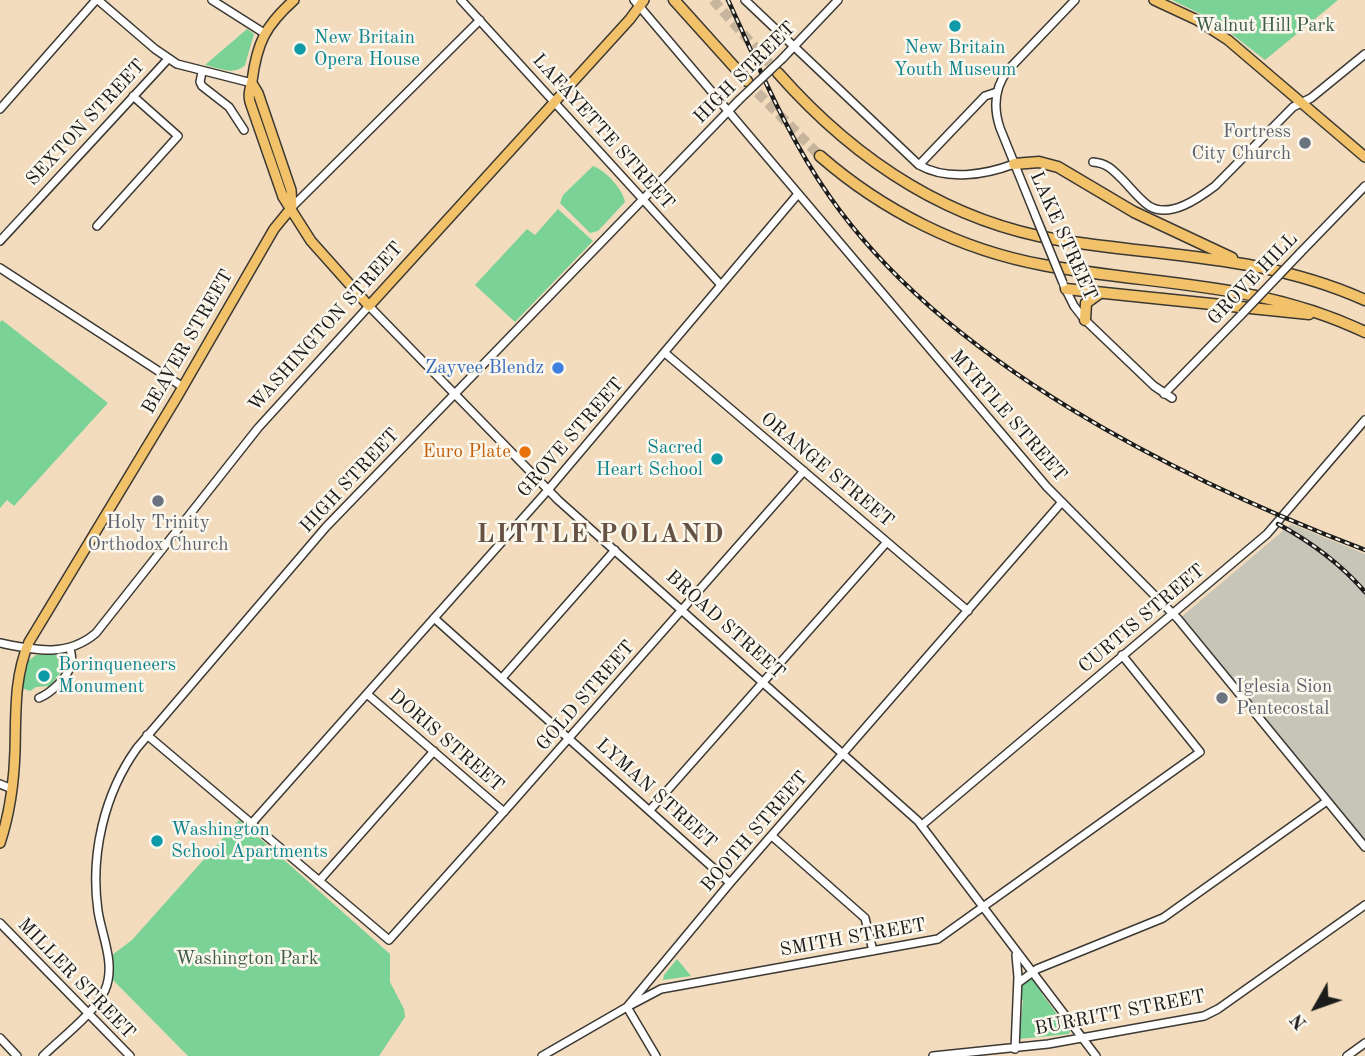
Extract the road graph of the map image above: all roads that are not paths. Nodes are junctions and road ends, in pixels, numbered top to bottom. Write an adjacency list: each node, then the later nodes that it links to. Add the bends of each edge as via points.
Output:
1 (97, 0): 15 (street); 24 (street)
2 (212, 0): 12 (street)
3 (294, 0): 12 (main road)
4 (461, 0): 11 (street, LAFAYETTE STREET)
5 (674, 0): 18 (highway)
6 (745, 0): 13 (street)
7 (838, 0): 13 (street, HIGH STREET)
8 (1075, 0): 20 (street, via 1006,72)
9 (1154, 0): 23 (main road, via 1224,38)
10 (640, 2): 22 (main road, WASHINGTON STREET, via 631,19); 25 (street, MYRTLE STREET)
11 (480, 20): 22 (street, LAFAYETTE STREET); 35 (street, BEAVER STREET)
12 (264, 33): 19 (main road, BROAD STREET)
13 (793, 47): 25 (street, HIGH STREET, bridge); 31 (street)
14 (1365, 54): 23 (street)
15 (168, 59): 16 (street); 21 (street, SEXTON STREET)
16 (202, 72): 19 (street); 26 (street, via 202,86 229,107)
17 (778, 74): 38 (highway, via 869,160 964,213 1058,240)
18 (747, 82)
19 (251, 83): 35 (main road, BROAD STREET, via 248,95 254,117 281,192)
20 (997, 92): 30 (street, LAKE STREET, via 997,120); 31 (street, via 985,96)
21 (132, 96): 36 (street, via 178,136); 37 (street, SEXTON STREET)
22 (555, 102): 34 (street, LAFAYETTE STREET); 44 (main road, WASHINGTON STREET)
23 (1301, 102): 28 (main road); 29 (street, via 1202,196 1174,209 1150,206 1111,168)
24 (0, 108)
25 (728, 111): 33 (street, MYRTLE STREET); 34 (street, HIGH STREET)
26 (244, 130)
27 (820, 156): 45 (highway, via 890,207 987,251 1059,268 1247,293)
28 (1365, 158)
29 (1093, 162)
30 (1014, 164): 31 (street, via 952,175); 38 (highway, via 1039,162 1058,167 1134,212); 41 (street, LAKE STREET, bridge)
31 (919, 165)
32 (1365, 186): 51 (street, GROVE HILL, bridge)
33 (798, 194): 40 (street, GROVE STREET); 55 (street, MYRTLE STREET)
34 (643, 199): 40 (street, LAFAYETTE STREET); 50 (street, HIGH STREET)
35 (292, 207): 44 (main road, BROAD STREET, via 314,244); 49 (main road, BEAVER STREET, via 274,229)
36 (97, 226)
37 (0, 241)
38 (1238, 262): 43 (highway, via 1303,277)
39 (0, 268): 49 (street)
40 (722, 285): 48 (street, GROVE STREET)
41 (1064, 286): 42 (highway); 46 (street, LAKE STREET)
42 (1101, 292): 45 (highway); 46 (highway, via 1087,302)
43 (1365, 300)
44 (369, 306): 50 (street, BROAD STREET); 63 (street, WASHINGTON STREET, via 258,428 106,623)
45 (1332, 317): 47 (highway)
46 (1084, 320): 51 (street, LAKE STREET)
47 (1365, 332)
48 (665, 353): 53 (street, ORANGE STREET); 54 (street, GROVE STREET)
49 (183, 387): 64 (main road, BEAVER STREET)
50 (454, 394): 54 (street, BROAD STREET); 70 (street, HIGH STREET, via 326,527)
51 (1168, 396)
52 (1365, 421): 60 (street, CURTIS STREET, via 1278,524)
53 (804, 471): 56 (street, ORANGE STREET); 59 (street, GOLD STREET)
54 (548, 490): 57 (street, BROAD STREET); 61 (street, GROVE STREET)
55 (1062, 502): 58 (street, BOOTH STREET); 60 (street, MYRTLE STREET)
56 (887, 542): 58 (street, ORANGE STREET); 67 (street)
57 (615, 551): 59 (street, BROAD STREET); 66 (street)
58 (971, 609): 73 (street, BOOTH STREET)
59 (682, 611): 67 (street, BROAD STREET); 71 (street, GOLD STREET)
60 (1173, 614): 65 (street, CURTIS STREET); 76 (street, MYRTLE STREET)
61 (434, 618): 66 (street, LYMAN STREET); 68 (street, GROVE STREET)
62 (0, 643): 64 (street, WASHINGTON STREET)
63 (70, 648): 64 (street, WASHINGTON STREET); 69 (street, via 70,669 50,692)
64 (26, 649): 75 (main road, BEAVER STREET, via 17,688)
65 (1122, 655): 80 (street, CURTIS STREET); 87 (street, SMITH STREET, via 1199,752)
66 (502, 678): 71 (street, LYMAN STREET)
67 (762, 682): 73 (street, BROAD STREET); 77 (street)
68 (367, 694): 72 (street, DORIS STREET); 79 (street, GROVE STREET)
69 (38, 698)
70 (147, 735): 79 (street); 94 (street, HIGH STREET, via 120,776 102,826 96,884 109,974 103,994)
71 (570, 737): 77 (street, LYMAN STREET); 78 (street, GOLD STREET)
72 (434, 751): 78 (street, DORIS STREET); 84 (street)
73 (843, 754): 80 (street, BROAD STREET); 81 (street, BOOTH STREET)
74 (0, 783): 75 (street)
75 (12, 789): 82 (main road, BEAVER STREET)
76 (1327, 801): 83 (street, MYRTLE STREET); 91 (street, via 1160,920)
77 (650, 810): 85 (street, LYMAN STREET)
78 (504, 813): 84 (street, GOLD STREET, via 389,940)
79 (252, 823): 84 (street)
80 (922, 825): 87 (street, BROAD STREET)
81 (772, 836): 85 (street, BOOTH STREET); 89 (street, via 865,918)
82 (0, 843)
83 (1365, 847)
84 (319, 881)
85 (730, 883): 93 (street, BOOTH STREET)
86 (1365, 905): 96 (street, BURRITT STREET, via 1212,1013)
87 (983, 907): 89 (street, SMITH STREET, via 939,939); 90 (street, BROAD STREET)
88 (0, 923): 94 (street, MILLER STREET)
89 (873, 951): 93 (street, SMITH STREET, via 661,989)
90 (1015, 951): 91 (street, BROAD STREET); 92 (street)
91 (1032, 972): 92 (street); 96 (street, BROAD STREET)
92 (1018, 983): 98 (street)
93 (627, 1007): 104 (street, BOOTH STREET); 105 (street)
94 (88, 1012): 102 (street, HIGH STREET); 103 (street, MILLER STREET)
95 (0, 1038): 101 (street)
96 (1082, 1038): 98 (street, BURRITT STREET); 107 (street, BROAD STREET)
97 (1365, 1043): 108 (street)
98 (1015, 1049): 99 (street, BURRITT STREET)
99 (1005, 1053): 100 (street, BURRITT STREET)
100 (956, 1055): 106 (street, BURRITT STREET)
101 (17, 1056)
102 (43, 1056)
103 (130, 1056)
104 (542, 1056)
105 (656, 1056)
106 (933, 1056)
107 (1096, 1056)
108 (1347, 1056)

